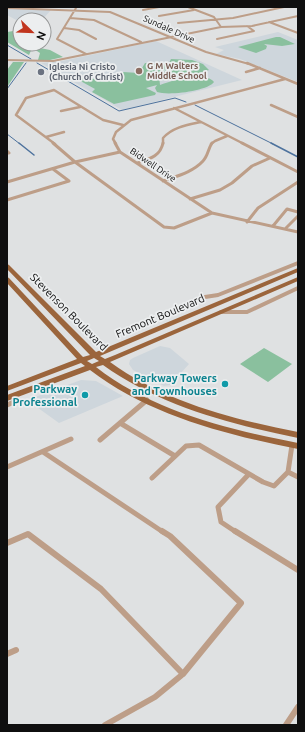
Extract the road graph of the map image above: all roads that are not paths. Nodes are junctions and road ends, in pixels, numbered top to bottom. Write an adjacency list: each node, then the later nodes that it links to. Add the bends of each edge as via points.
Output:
1 (107, 7): 8 (street)
2 (159, 7): 9 (street)
3 (188, 7): 10 (street)
4 (284, 7): 14 (street, via 233,18)
5 (7, 8): 6 (street, Sundale Drive)
6 (38, 8): 7 (street, Sundale Drive)
7 (76, 8): 8 (street, Sundale Drive); 13 (street)
8 (102, 10): 23 (street, Sundale Drive)
9 (143, 10)
10 (196, 10): 11 (street); 14 (street)
11 (160, 16)
12 (298, 16): 15 (street)
13 (70, 18): 19 (street); 26 (street, via 94,20)
14 (215, 19): 16 (street); 18 (street)
15 (269, 22): 17 (street); 21 (street)
16 (178, 23)
17 (247, 26): 18 (street); 25 (street, via 254,31)
18 (220, 27): 23 (street)
19 (64, 28): 24 (street, via 79,30); 27 (street, via 57,39)
20 (298, 28): 21 (street)
21 (291, 30): 22 (street)
22 (298, 33)
23 (170, 37): 26 (street); 28 (street, Sundale Drive)
24 (96, 39)
25 (217, 39)
26 (142, 42): 27 (street)
27 (86, 54): 29 (street, via 53,61)
28 (228, 58): 30 (street); 31 (street, Sundale Drive)
29 (7, 60)
30 (223, 62)
31 (260, 68): 32 (street); 33 (street, Sundale Drive)
32 (246, 72)
33 (285, 79): 34 (street, Sundale Drive); 37 (street)
34 (298, 84)
35 (271, 104): 39 (street)
36 (80, 107): 38 (street); 41 (street, via 103,120); 44 (street, via 54,90 26,98 16,114 18,118)
37 (174, 108): 40 (street); 41 (street, via 131,120)
38 (61, 112)
39 (298, 117)
40 (201, 122): 43 (street); 48 (street, via 174,129 163,138 164,148 160,153)
41 (123, 125): 45 (street, Bidwell Drive, via 113,139)
42 (64, 132): 44 (street)
43 (227, 136): 46 (street); 51 (street, via 212,142 207,156 197,167)
44 (46, 137): 47 (street)
45 (120, 152): 47 (street); 48 (street, Bidwell Drive)
46 (270, 158): 50 (street); 54 (street, via 252,166 220,190)
47 (75, 162): 49 (street); 57 (street, via 164,227 174,228)
48 (137, 163): 51 (street, Bidwell Drive)
49 (53, 169): 52 (street); 55 (street, via 69,181)
50 (298, 172)
51 (163, 181): 54 (street, Bidwell Drive)
52 (7, 182)
53 (298, 182): 59 (street, via 258,208)
54 (190, 199): 57 (street, Bidwell Drive)
55 (7, 200)
56 (298, 212): 60 (street, via 287,209)
57 (212, 213): 59 (street, Bidwell Drive)
58 (298, 216): 61 (street)
59 (247, 222): 60 (street, Bidwell Drive)
60 (273, 226): 61 (street, Bidwell Drive)
61 (286, 228): 62 (street, Bidwell Drive)
62 (298, 232)
63 (298, 263): 69 (street, Fremont Boulevard, via 218,295)
64 (7, 266): 71 (main road, Stevenson Boulevard)
65 (298, 270): 71 (main road, Fremont Boulevard)
66 (298, 279): 70 (main road, Fremont Boulevard)
67 (7, 280): 72 (main road, Stevenson Boulevard)
68 (298, 288): 70 (street, Fremont Boulevard, via 245,312)
69 (204, 297)
70 (221, 312): 73 (main road, Fremont Boulevard)
71 (95, 355): 72 (main road, Fremont Boulevard); 73 (main road, Stevenson Boulevard)
72 (82, 360): 74 (main road, Stevenson Boulevard); 75 (main road, Fremont Boulevard)
73 (104, 362): 74 (main road, Fremont Boulevard); 81 (main road, Stevenson Boulevard, via 148,387 194,407)
74 (90, 367): 76 (main road, Fremont Boulevard); 77 (main road, Stevenson Boulevard)
75 (7, 389)
76 (7, 398)
77 (148, 400): 80 (street); 84 (main road, Stevenson Boulevard, via 211,424)
78 (14, 402): 79 (street)
79 (7, 405)
80 (120, 423): 83 (street); 86 (street)
81 (298, 435)
82 (72, 439): 85 (street)
83 (100, 440)
84 (295, 445): 88 (street)
85 (43, 452): 87 (street); 96 (street, via 170,536 241,603)
86 (175, 456): 89 (street, via 186,446 199,445); 91 (street)
87 (7, 467)
88 (288, 472): 89 (street, via 274,486); 90 (street)
89 (249, 474): 93 (street, via 218,507 222,522)
90 (298, 477)
91 (152, 478)
92 (7, 543): 96 (street, via 28,534 101,589)
93 (298, 570)
94 (16, 650): 95 (street)
95 (7, 654)
96 (183, 674): 98 (street, via 155,697)
97 (298, 707): 99 (street)
98 (105, 725)
99 (286, 725)

